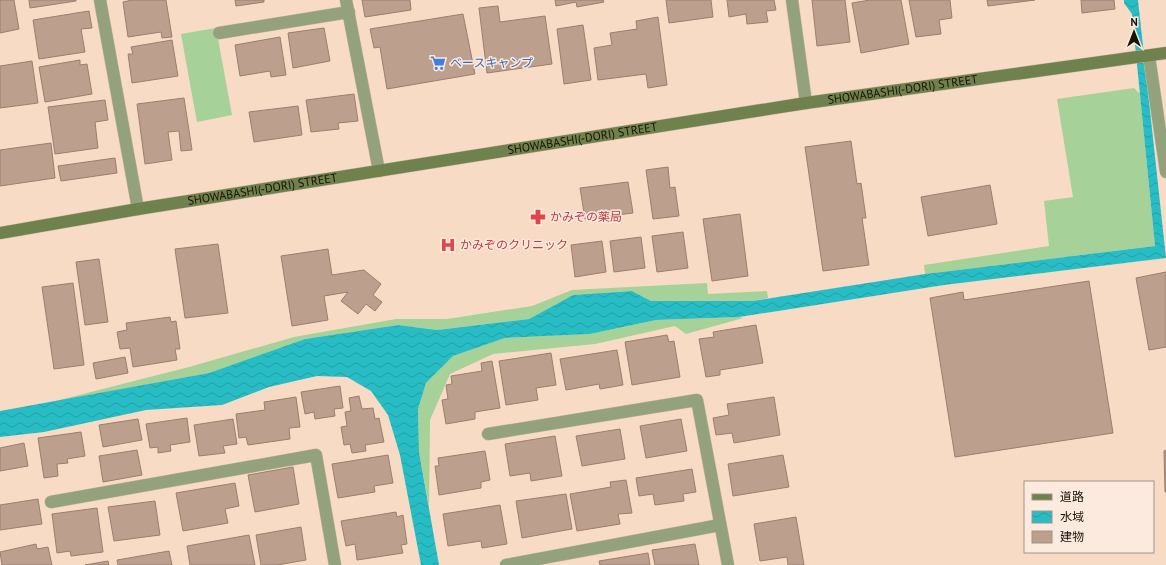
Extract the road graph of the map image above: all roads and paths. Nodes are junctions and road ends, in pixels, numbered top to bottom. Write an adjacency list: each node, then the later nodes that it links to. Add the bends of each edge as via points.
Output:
1 (100, 0): 11 (street)
2 (346, 0): 4 (street)
3 (792, 0): 8 (street)
4 (348, 12): 5 (street); 9 (street)
5 (219, 33)
6 (1166, 53): 7 (main road, SHOWABASHI(-DORI) STREET)
7 (1149, 56): 8 (main road, SHOWABASHI(-DORI) STREET); 10 (street)
8 (806, 103): 9 (main road, SHOWABASHI(-DORI) STREET)
9 (379, 171): 11 (main road, SHOWABASHI(-DORI) STREET)
10 (1166, 172)
11 (138, 208): 12 (main road, SHOWABASHI(-DORI) STREET)
12 (0, 233)
13 (488, 434): 15 (street, via 697,400)
14 (51, 502): 16 (street, via 316,455)
15 (720, 524): 17 (street); 18 (street)
16 (335, 565)
17 (506, 565)
18 (728, 565)

